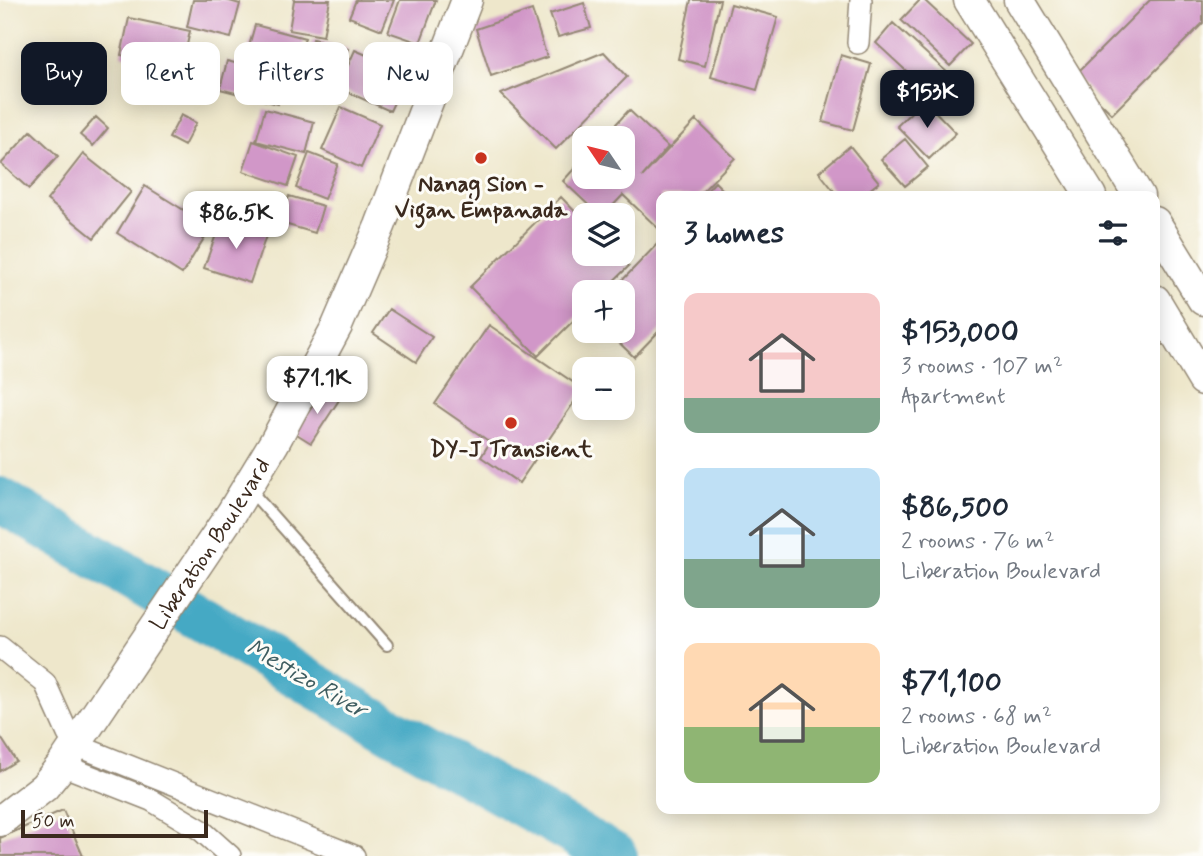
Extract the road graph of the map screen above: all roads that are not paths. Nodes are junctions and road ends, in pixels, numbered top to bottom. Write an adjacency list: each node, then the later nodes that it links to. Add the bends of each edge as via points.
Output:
1 (467, 0): 12 (street, Liberation Boulevard, via 337,326)
2 (861, 0): 5 (street)
3 (969, 0): 6 (street)
4 (1019, 0): 7 (street)
5 (858, 44)
6 (1088, 191)
7 (1136, 191)
8 (1160, 230): 9 (street)
9 (1203, 300)
10 (1160, 308): 11 (street)
11 (1203, 380)
12 (247, 487): 13 (lane); 15 (street, Liberation Boulevard)
13 (387, 645)
14 (0, 647): 15 (street, via 46,684)
15 (75, 745): 16 (street, Liberation Boulevard, via 44,788); 17 (street, via 201,830); 18 (street)
16 (0, 821)
17 (230, 856)
18 (354, 856)

